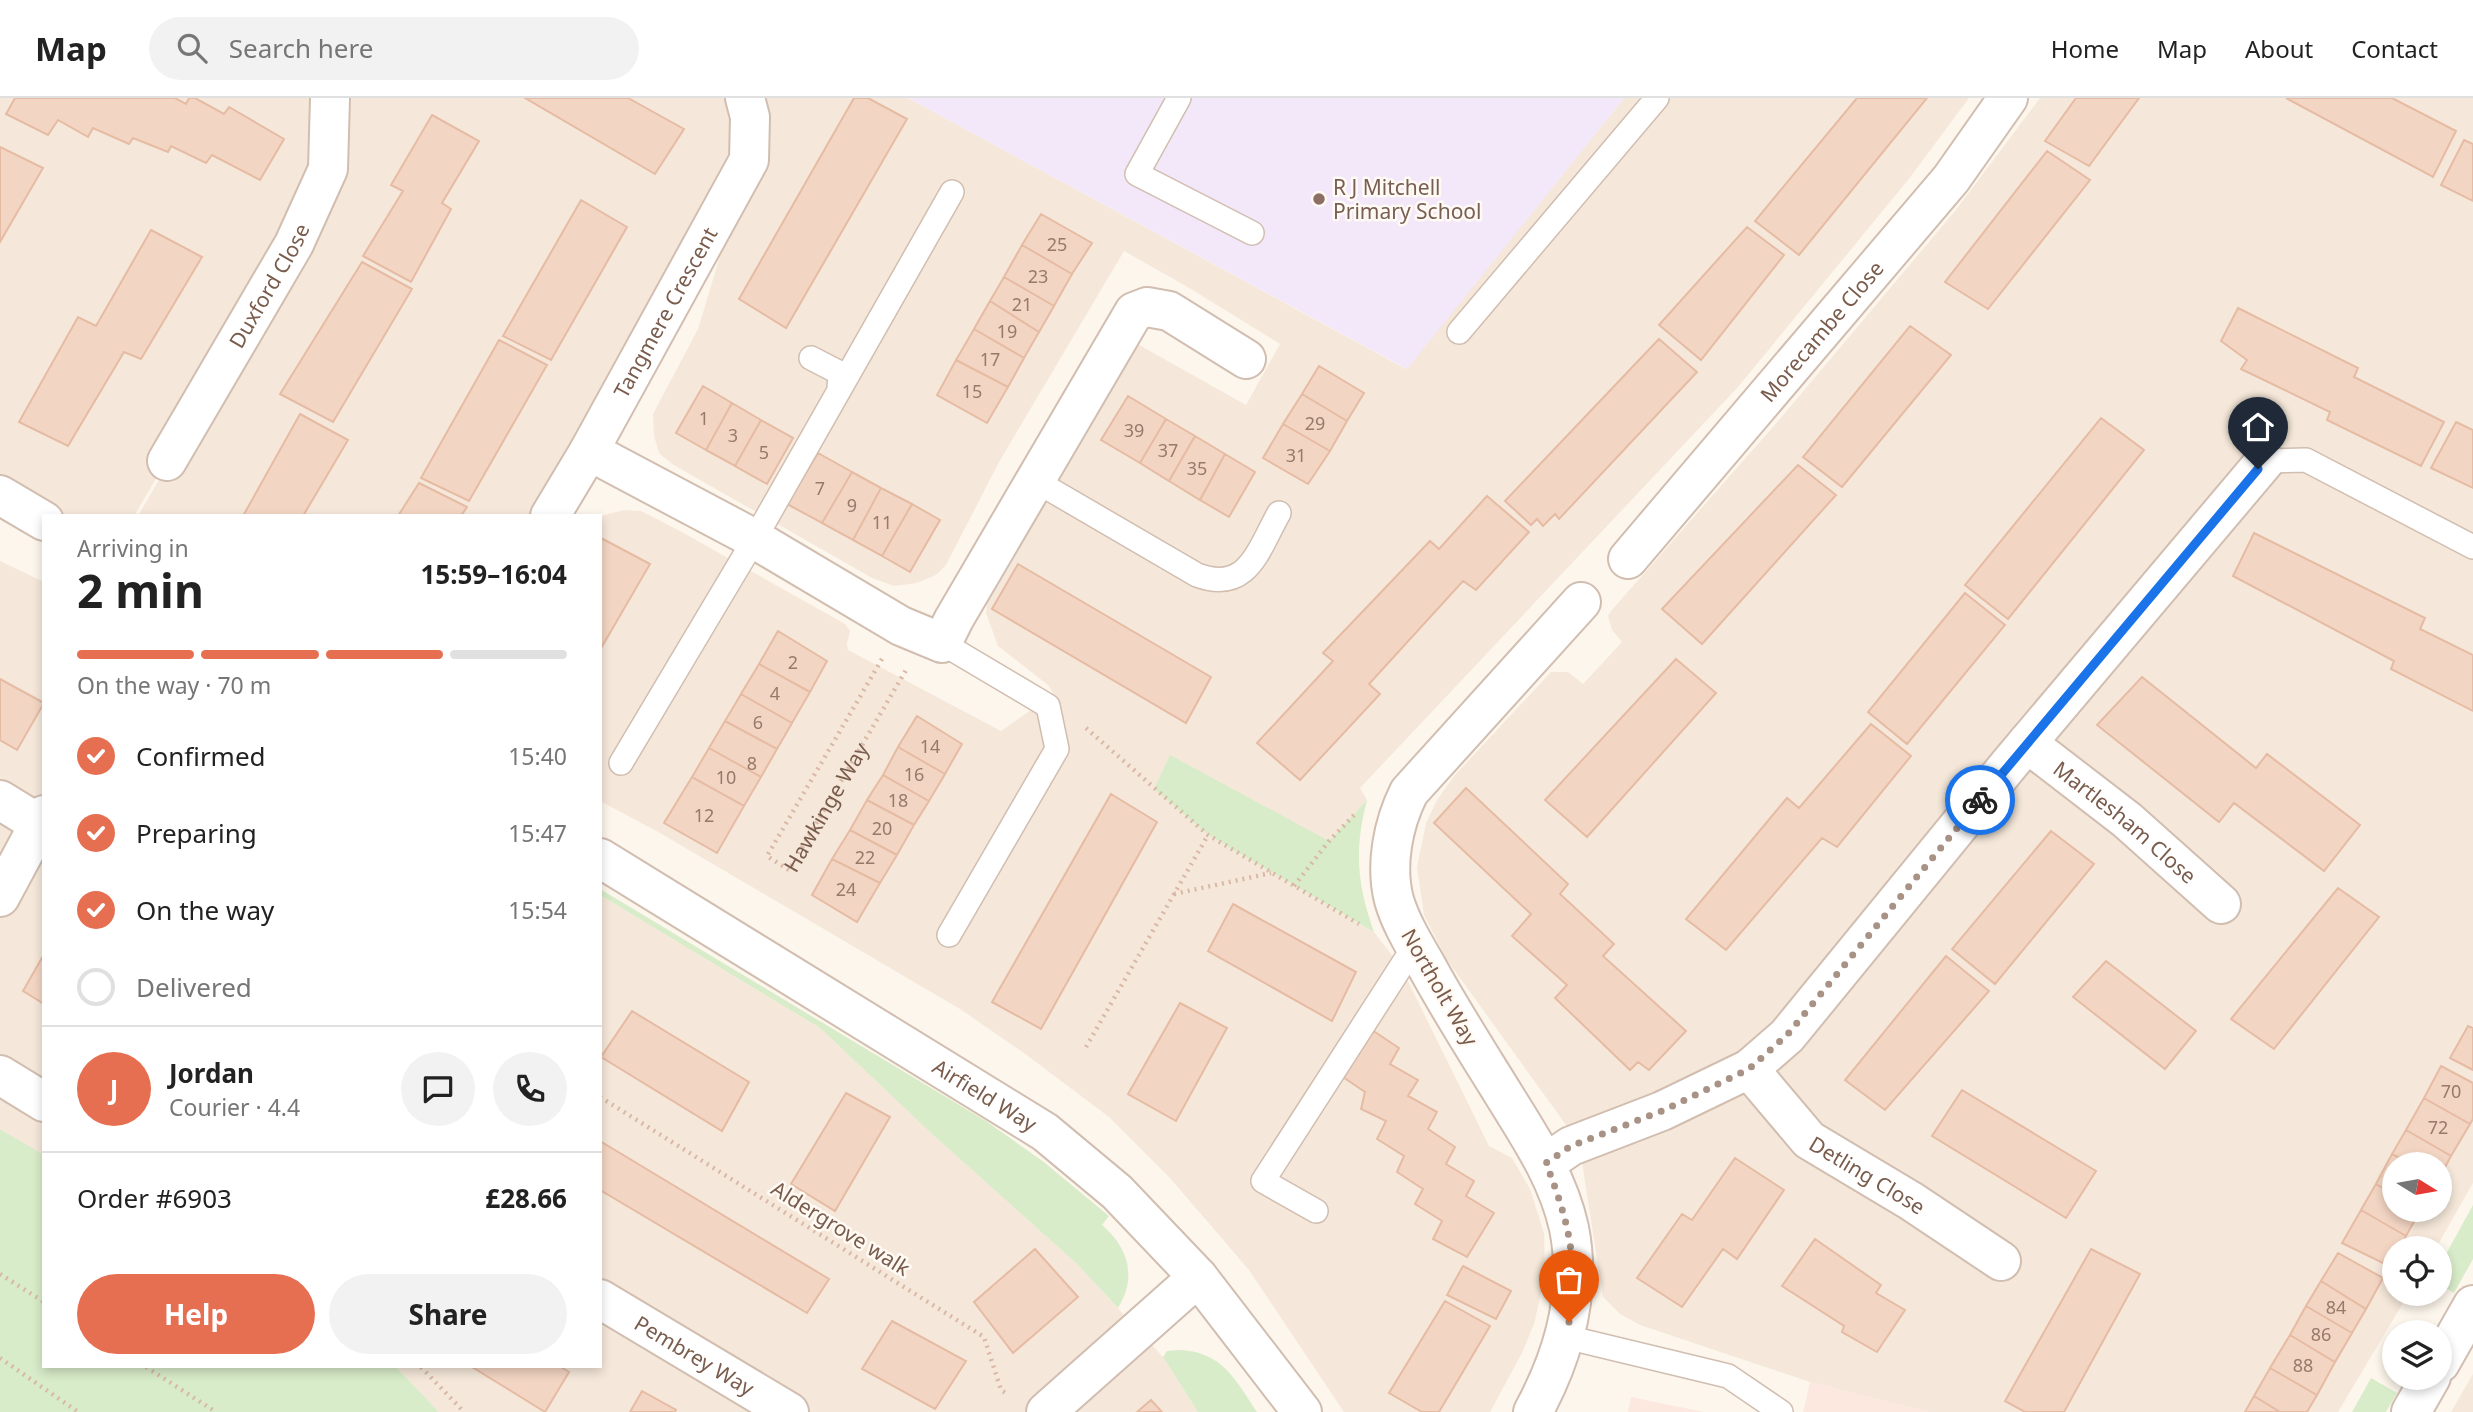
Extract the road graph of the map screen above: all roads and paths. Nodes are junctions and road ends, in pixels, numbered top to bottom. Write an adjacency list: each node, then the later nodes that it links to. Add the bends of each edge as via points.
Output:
1 (330, 98): 13 (street, Duxford Close, via 328,169 293,244)
2 (745, 98): 12 (street, Tangmere Crescent, via 750,117 749,160)
3 (1179, 98): 7 (lane, via 1137,174)
4 (1657, 98): 8 (lane)
5 (2008, 98): 22 (street, Morecambe Close, via 1951,179)
6 (952, 192): 11 (lane)
7 (1252, 233)
8 (1459, 332)
9 (811, 358): 11 (lane, via 840,373)
10 (1246, 359): 15 (street, via 1169,311 1147,307 1134,312)
11 (839, 389): 20 (lane)
12 (589, 451): 18 (street, Tangmere Crescent); 20 (street)
13 (167, 461)
14 (2265, 461): 21 (lane, via 2306,460); 26 (street)
15 (1034, 481): 17 (lane, via 1215,581 1243,573); 24 (street, via 954,619)
16 (0, 495): 19 (street)
17 (1279, 513)
18 (551, 514)
19 (42, 520)
20 (754, 540): 24 (street); 27 (lane)
21 (2473, 547)
22 (1628, 559)
23 (1581, 602): 28 (street, Northolt Way)
24 (922, 635): 24 (path, Hawkinge Way, via 789,870 767,856); 25 (lane)
25 (1048, 706): 31 (path, via 1062,706); 38 (lane, via 1057,749)
26 (2027, 743): 37 (street, Martlesham Close, via 2127,820); 41 (street, via 1787,1035)
27 (621, 763)
28 (1409, 792): 34 (path, via 1367,800); 39 (street, Northolt Way, via 1400,809 1390,865)
29 (0, 800): 30 (street)
30 (41, 819): 36 (street)
31 (1208, 835): 33 (path); 35 (path)
32 (602, 859): 49 (street, Airfield Way, via 1045,1132 1118,1192)
33 (1272, 873): 34 (path); 35 (path)
34 (1294, 886): 39 (path)
35 (1172, 895): 40 (path)
36 (0, 897)
37 (2221, 904)
38 (949, 935)
39 (1408, 956): 45 (street, Northolt Way, via 1449,1006); 46 (lane, via 1262,1181)
40 (1086, 1047)
41 (1749, 1069): 45 (street, via 1662,1111 1571,1146); 47 (street, Detling Close, via 1809,1140)
42 (0, 1075): 44 (street)
43 (602, 1098): 59 (path, Aldergrove walk, via 984,1337 1001,1390)
44 (42, 1101)
45 (1546, 1163): 53 (street, Northolt Way, via 1572,1250)
46 (1316, 1211)
47 (2001, 1261)
48 (0, 1273): 50 (path)
49 (1198, 1276): 59 (street); 65 (street, Airfield Way)
50 (42, 1300)
51 (602, 1300): 64 (street, Pembrey Way)
52 (2473, 1305): 54 (street)
53 (1566, 1337): 60 (lane, via 1728,1376); 66 (street, Northolt Way)
54 (2452, 1342)
55 (0, 1358): 61 (path)
56 (148, 1368): 62 (path)
57 (422, 1368): 63 (path)
58 (2424, 1390): 67 (street)
59 (1029, 1405)
60 (1774, 1410)
61 (78, 1412)
62 (216, 1412)
63 (464, 1412)
64 (789, 1412)
65 (1302, 1412)
66 (1533, 1412)
67 (2411, 1412)

